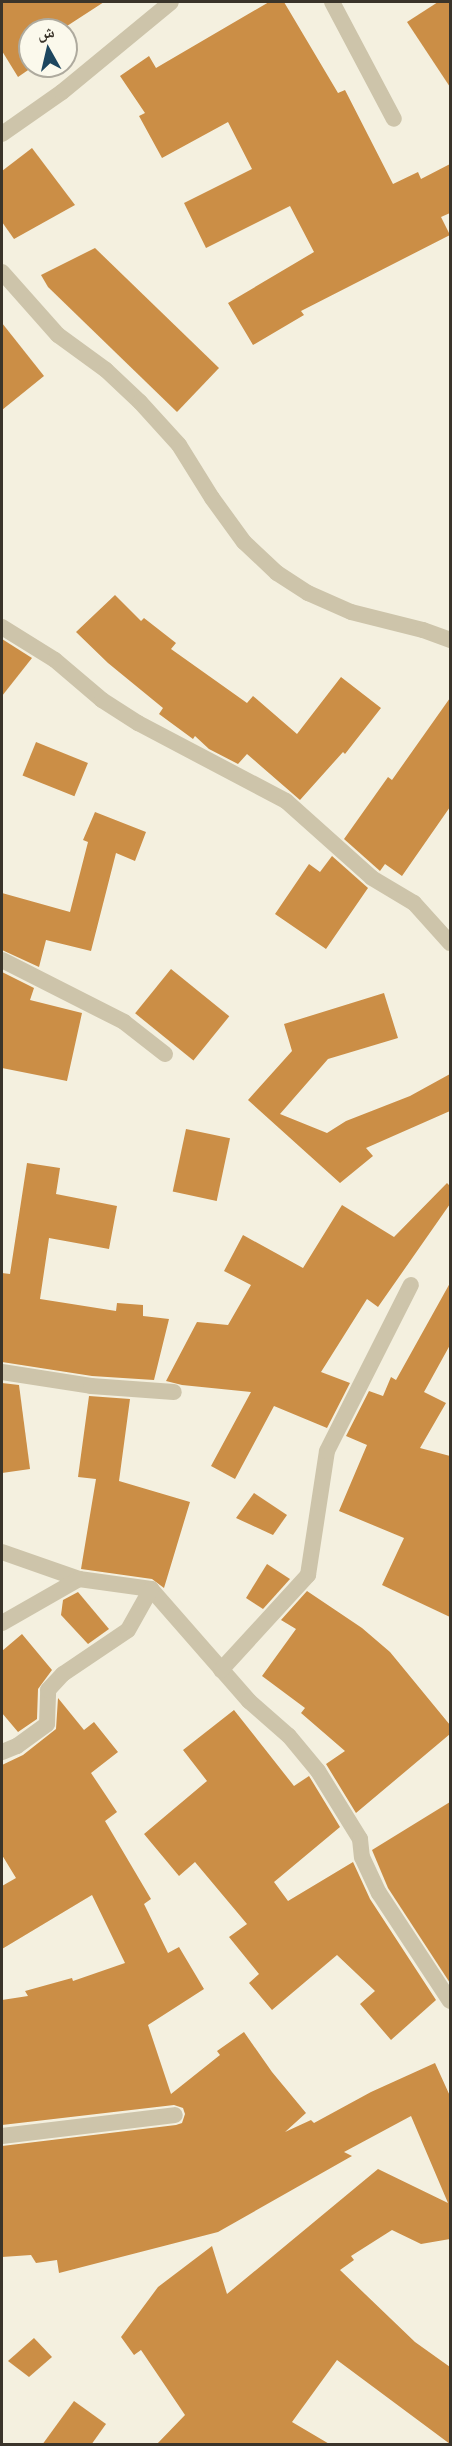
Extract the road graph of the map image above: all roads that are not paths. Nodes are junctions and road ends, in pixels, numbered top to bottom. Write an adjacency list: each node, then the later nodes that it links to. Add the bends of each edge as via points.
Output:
1 (171, 2): 4 (street, via 62,92)
2 (332, 2): 3 (street)
3 (394, 119)
4 (2, 134)
5 (2, 272): 7 (street, via 58,335 106,370 140,402 179,446 244,542 277,573 351,612)
6 (2, 627): 8 (street, via 55,660 102,700 138,723 286,801 372,878 414,903)
7 (450, 640)
8 (450, 943)
9 (2, 960): 10 (street, via 124,1022)
10 (165, 1054)
11 (411, 1285): 18 (street, via 327,1451 308,1575)
12 (2, 1372): 13 (street, via 91,1386)
13 (174, 1392)
14 (2, 1552): 15 (street)
15 (79, 1579): 16 (street); 17 (street)
16 (151, 1588): 18 (street); 19 (street, via 128,1630 63,1674 48,1690 47,1724)
17 (2, 1623)
18 (221, 1670): 20 (street, via 289,1736 318,1771 360,1839 362,1857 379,1893)
19 (2, 1752)
20 (450, 2001)
21 (175, 2115): 22 (street)
22 (2, 2136)

